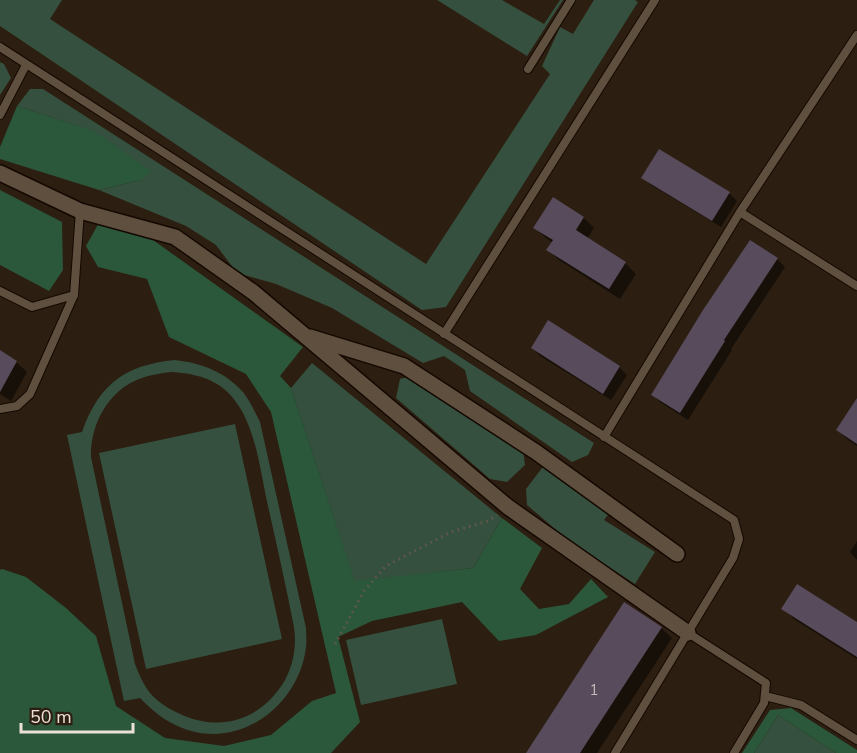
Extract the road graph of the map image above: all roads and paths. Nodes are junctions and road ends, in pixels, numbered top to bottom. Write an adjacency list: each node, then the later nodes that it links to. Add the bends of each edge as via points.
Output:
1 (571, 0): 6 (lane)
2 (655, 0): 14 (lane)
3 (857, 35): 10 (lane)
4 (0, 47): 5 (lane)
5 (26, 65): 7 (lane); 14 (lane)
6 (528, 69)
7 (0, 115)
8 (0, 173): 9 (street)
9 (80, 211): 13 (lane); 15 (street, via 175,237 253,292)
10 (740, 212): 11 (lane); 17 (lane)
11 (857, 286)
12 (0, 291): 13 (lane, via 32,308)
13 (74, 295): 16 (lane, via 30,394 17,406)
14 (444, 333): 17 (lane)
15 (303, 335): 18 (street); 19 (street, via 404,366 536,452)
16 (0, 409)
17 (604, 436): 20 (lane, via 734,520 739,539 733,558)
18 (508, 507): 20 (street); 21 (path, via 488,521 451,532 386,566 364,591)
19 (677, 554)
20 (688, 633): 22 (lane, via 766,683); 24 (lane)
21 (335, 644)
22 (765, 696): 23 (lane, via 801,705); 25 (lane)
23 (857, 740)
24 (615, 753)
25 (734, 753)

